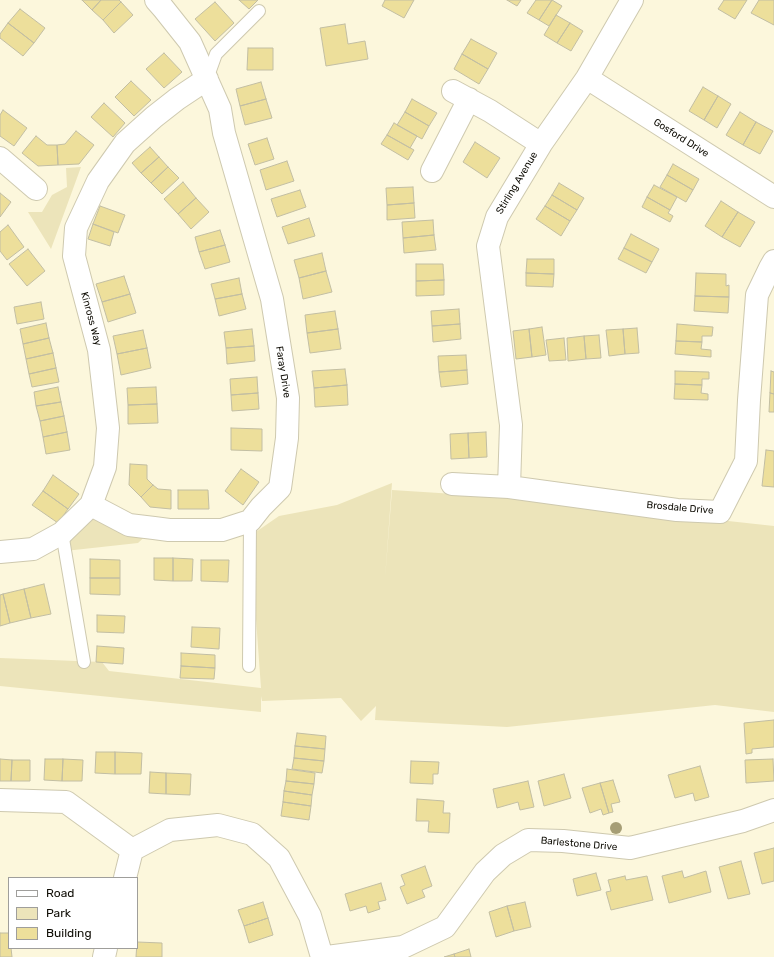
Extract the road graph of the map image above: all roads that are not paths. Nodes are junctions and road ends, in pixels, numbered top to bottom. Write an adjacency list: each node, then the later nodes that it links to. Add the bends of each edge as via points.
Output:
1 (156, 0): 5 (street, Faray Drive, via 190,42)
2 (632, 0): 4 (street, Stirling Avenue)
3 (259, 11): 5 (lane, via 216,54)
4 (587, 78): 6 (street, Stirling Avenue); 10 (street, Gosford Drive)
5 (207, 79): 14 (street, Kinross Way, via 176,98 125,143 98,181 76,228 74,256 99,350 108,428 105,467); 15 (street, Faray Drive, via 220,110 224,133 272,299 288,398 287,438 280,488)
6 (541, 144): 8 (street, via 461,95); 13 (street, Stirling Avenue, via 497,217 488,246 511,425)
7 (0, 158): 9 (street)
8 (432, 171)
9 (36, 189)
10 (774, 197)
11 (774, 261): 13 (street, Brosdale Drive, via 758,295 746,461 720,512 677,510)
12 (452, 484): 13 (street, Brosdale Drive)
13 (509, 487)
14 (91, 505): 15 (street, via 129,525 169,530 222,530); 16 (street, Kinross Way)
15 (250, 521): 19 (lane)
16 (62, 533): 17 (street, Kinross Way, via 33,548); 18 (lane)
17 (0, 552)
18 (84, 662)
19 (249, 666)
20 (0, 800): 22 (street, via 66,802)
21 (774, 810): 25 (street, Barlestone Drive, via 743,821 630,848 528,840 503,855 485,872 445,927 403,947)
22 (132, 850): 23 (street); 24 (street, via 170,830 218,825 252,834 279,858 310,916)
23 (125, 877)
24 (322, 957)
25 (327, 957)

